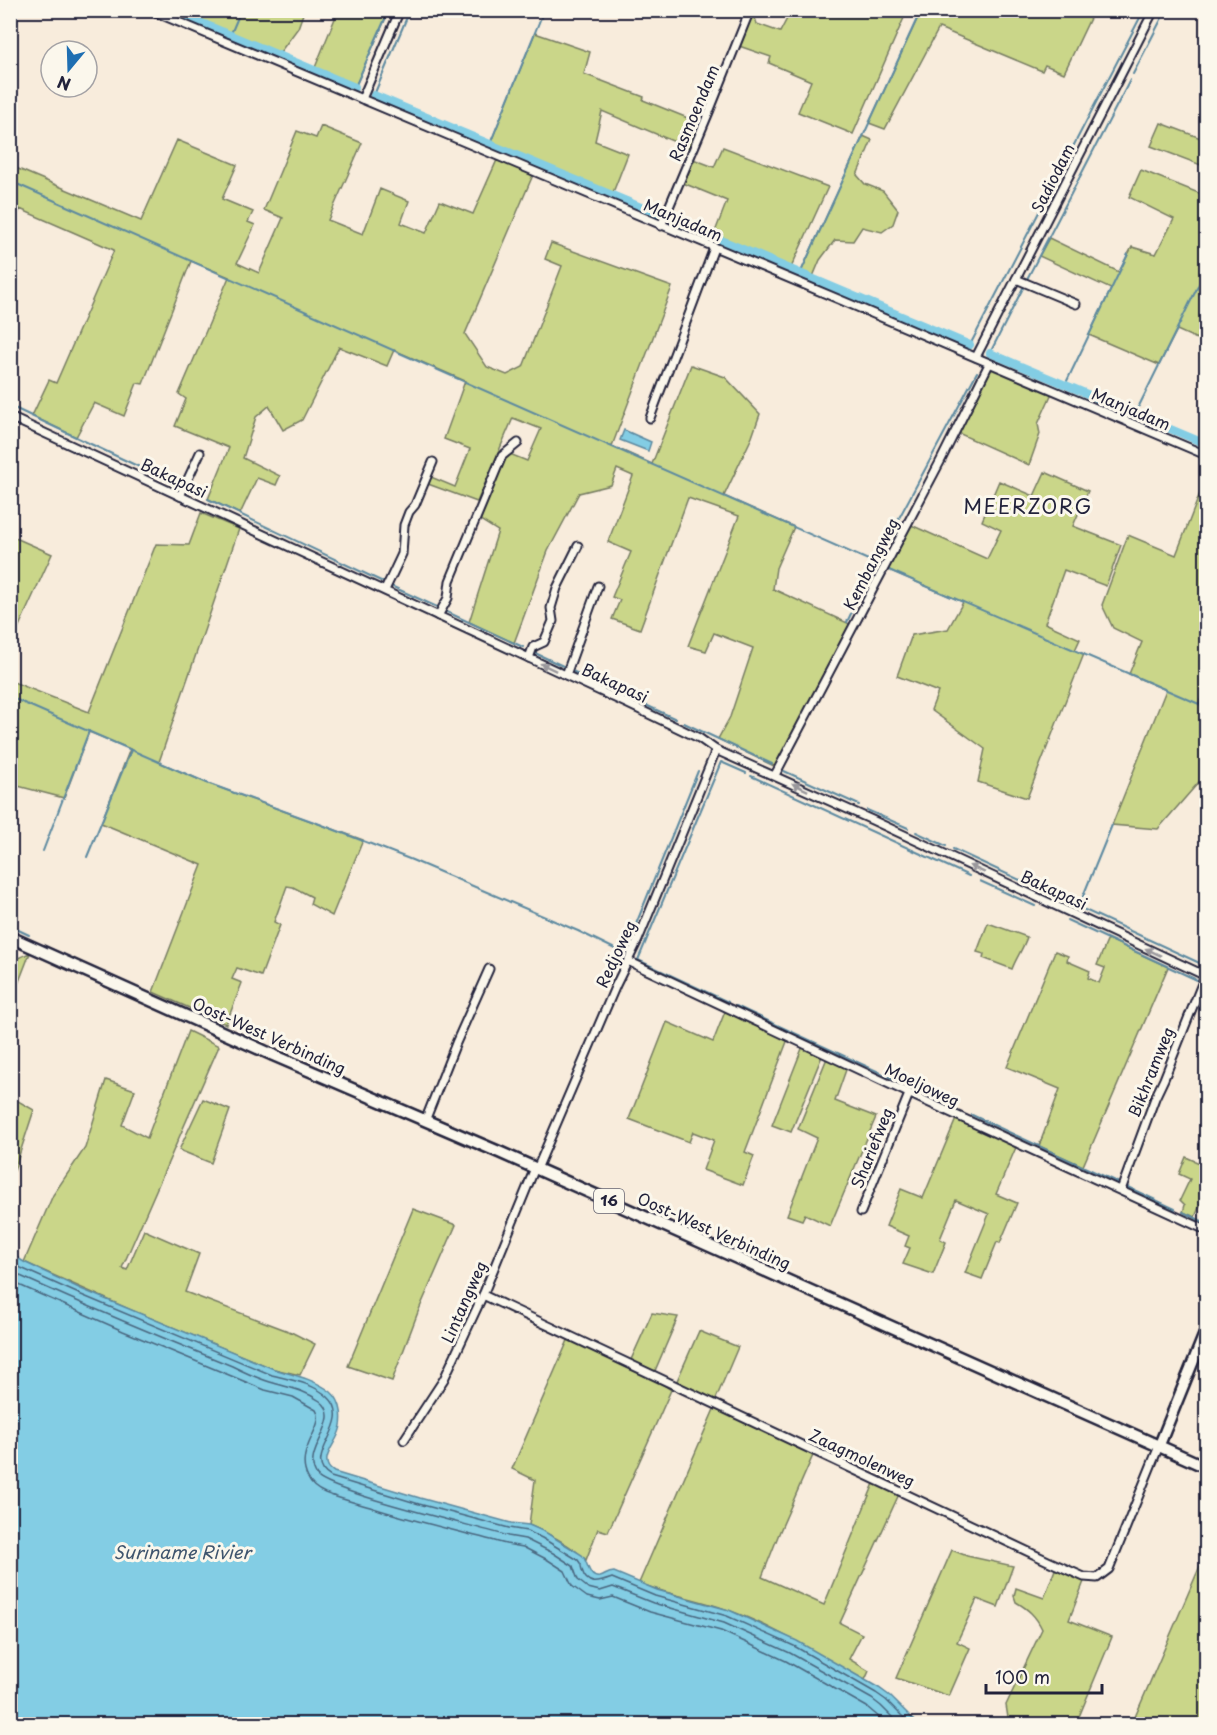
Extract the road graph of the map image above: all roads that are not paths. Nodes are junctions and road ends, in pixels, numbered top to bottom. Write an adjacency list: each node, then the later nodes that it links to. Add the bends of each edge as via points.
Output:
1 (150, 10): 5 (street, Manjadam)
2 (400, 10): 5 (street)
3 (750, 10): 6 (street, Rasmoendam)
4 (1154, 10): 8 (street, Sadiodam)
5 (362, 99): 6 (street, Manjadam)
6 (661, 226): 7 (street, Manjadam)
7 (714, 248): 10 (street, Manjadam); 13 (street)
8 (1016, 279): 9 (street); 10 (street, Sadiodam)
9 (1076, 304)
10 (976, 357): 11 (street, Manjadam)
11 (990, 364): 16 (street, Manjadam); 26 (street, Kembangweg)
12 (10, 417): 18 (street, Bakapasi)
13 (650, 418)
14 (518, 443): 22 (street, via 502,456)
15 (200, 453): 18 (street)
16 (1206, 455)
17 (433, 462): 21 (street, via 404,525 402,554)
18 (180, 496): 21 (street, Bakapasi)
19 (578, 546): 23 (street, via 557,588 544,642 533,647)
20 (598, 586): 24 (street)
21 (385, 590): 22 (street, Bakapasi)
22 (438, 615): 23 (street, Bakapasi)
23 (529, 658): 24 (street, Bakapasi, one-way to 23)
24 (566, 675): 25 (street, Bakapasi, via 699,738)
25 (716, 750): 26 (street, Bakapasi); 28 (street, Redjoweg)
26 (775, 775): 30 (street, Bakapasi, one-way to 26)
27 (10, 937): 32 (main road, Oost-West Verbinding / 16)
28 (628, 961): 31 (street, Moeljoweg); 33 (street, Redjoweg)
29 (489, 969): 32 (street)
30 (1206, 976): 34 (street, Bikhramweg)
31 (909, 1094): 34 (street, Moeljoweg); 35 (street, Shariefweg)
32 (425, 1120): 33 (main road, Oost-West Verbinding / 16)
33 (536, 1169): 37 (street, Lintangweg); 40 (main road, Oost-West Verbinding / 16)
34 (1122, 1185): 36 (street, Moeljoweg)
35 (861, 1212)
36 (1206, 1230)
37 (483, 1294): 39 (street, Lintangweg, via 444,1378); 40 (street, Zaagmolenweg, via 1084,1577 1097,1578 1109,1569)
38 (1206, 1330): 40 (street)
39 (404, 1440)
40 (1159, 1446): 41 (main road, Oost-West Verbinding / 16)
41 (1206, 1467)

